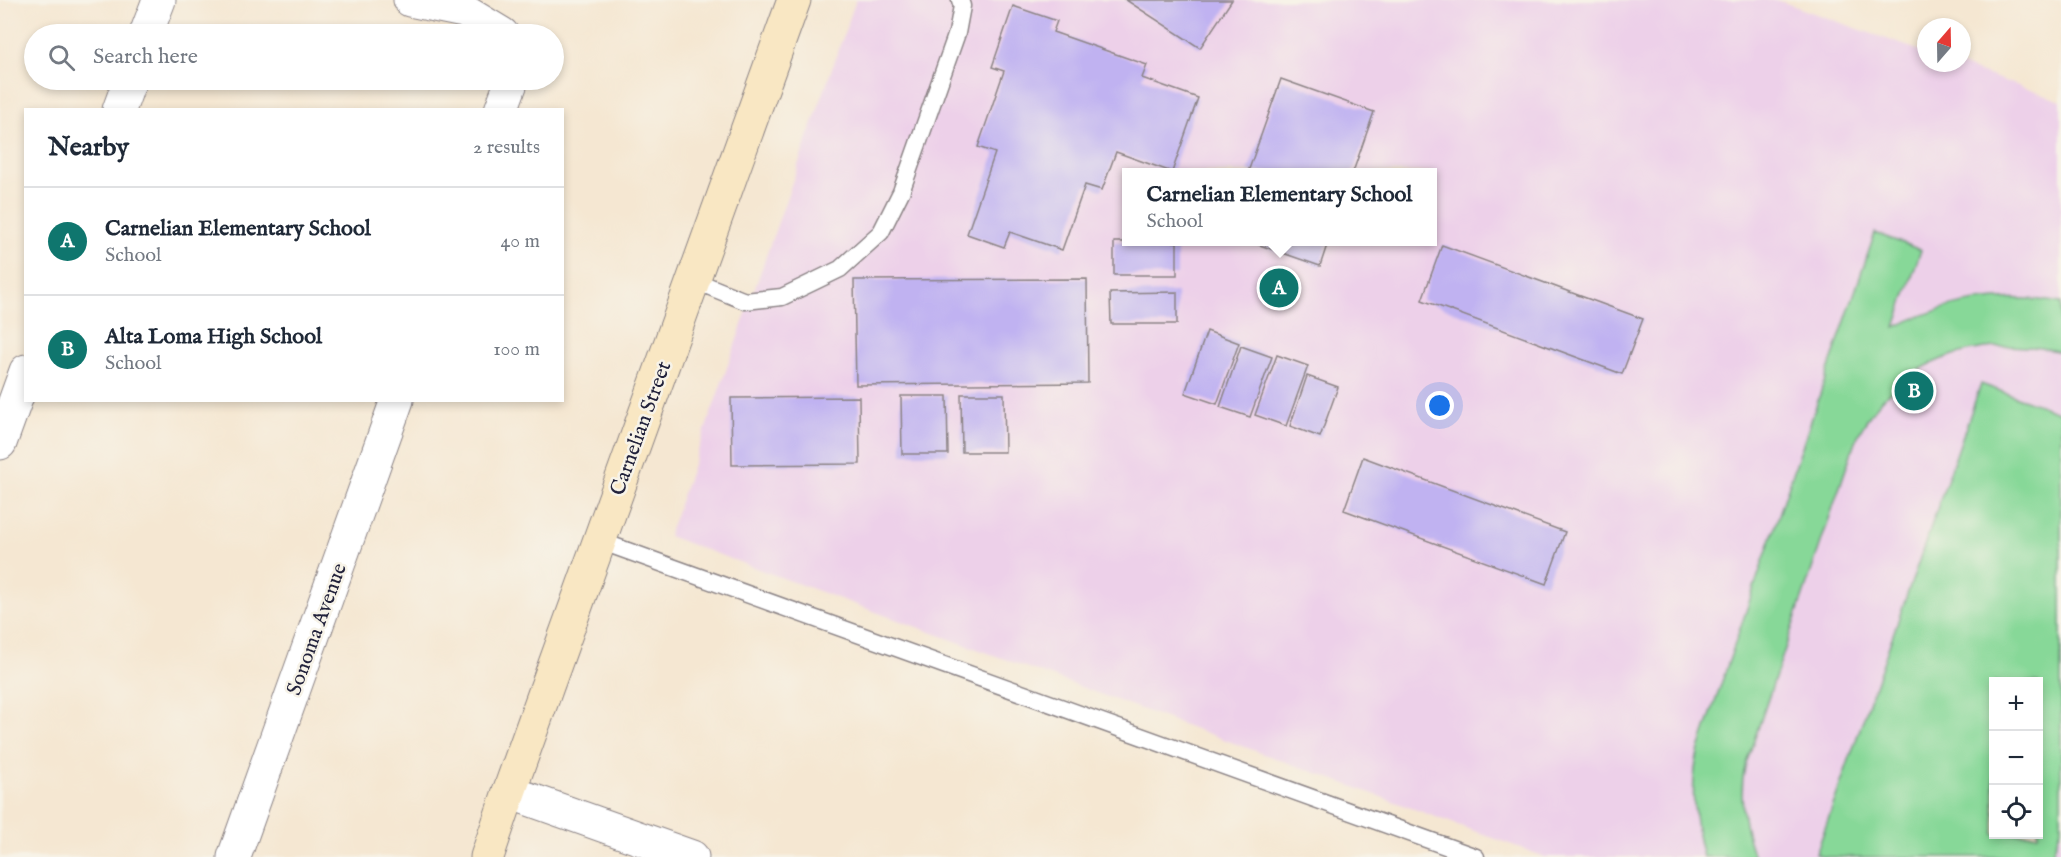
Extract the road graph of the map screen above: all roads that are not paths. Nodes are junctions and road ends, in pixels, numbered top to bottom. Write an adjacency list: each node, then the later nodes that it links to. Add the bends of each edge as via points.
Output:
1 (159, 0): 5 (street)
2 (410, 0): 6 (street, via 464,12)
3 (794, 0): 11 (main road, Carnelian Street)
4 (960, 0): 11 (lane, via 957,33 901,192 881,232 840,269 782,297 745,301)
5 (150, 24)
6 (485, 24)
7 (126, 90): 9 (street)
8 (508, 90): 10 (street)
9 (120, 108)
10 (502, 108)
11 (693, 280): 15 (main road, Carnelian Street)
12 (24, 376): 14 (street)
13 (396, 402): 17 (street, Sonoma Avenue)
14 (0, 442)
15 (600, 542): 16 (main road, Carnelian Street); 20 (lane)
16 (509, 792): 18 (main road, Carnelian Street); 19 (street)
17 (234, 857)
18 (487, 857)
19 (692, 857)
20 (1476, 857)

